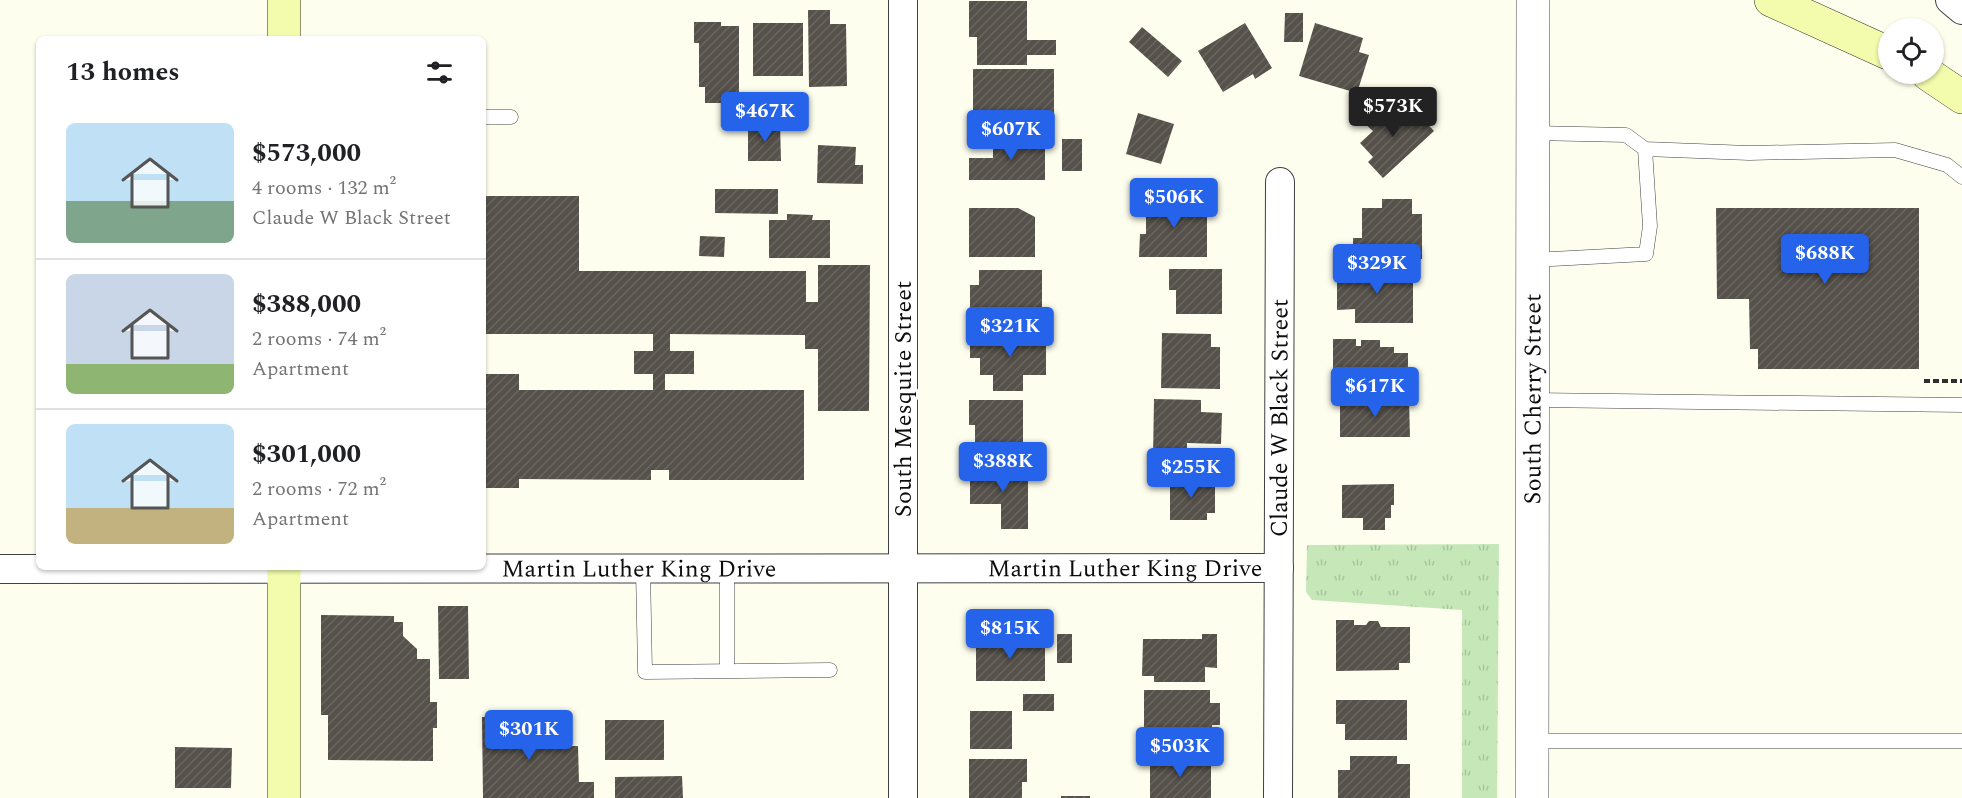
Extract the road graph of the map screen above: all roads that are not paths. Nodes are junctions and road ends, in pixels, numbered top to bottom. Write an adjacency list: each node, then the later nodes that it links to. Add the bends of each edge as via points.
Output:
1 (284, 0): 7 (main road)
2 (903, 0): 20 (street, South Mesquite Street)
3 (1533, 0): 13 (street, South Cherry Street)
4 (1771, 0): 8 (main road)
5 (1950, 0): 6 (street)
6 (1962, 10)
7 (284, 36)
8 (1878, 48)
9 (1943, 84): 10 (main road)
10 (1962, 97)
11 (486, 117): 12 (lane)
12 (511, 117)
13 (1533, 133): 14 (lane, via 1626,135); 17 (street, South Cherry Street)
14 (1645, 149): 15 (lane, via 1749,153 1894,150 1947,165); 17 (lane, via 1650,226 1646,254)
15 (1962, 177)
16 (1280, 182): 21 (street, Claude W Black Street)
17 (1533, 260): 18 (street, South Cherry Street)
18 (1533, 400): 19 (lane); 30 (street, South Cherry Street)
19 (1962, 405)
20 (902, 568): 21 (street, Martin Luther King Drive); 26 (street, Martin Luther King Drive); 33 (street, South Mesquite Street)
21 (1279, 568): 34 (street, Claude W Black Street)
22 (0, 569): 23 (street, Martin Luther King Drive)
23 (36, 569)
24 (486, 569): 25 (street, Martin Luther King Drive)
25 (643, 569): 26 (street, Martin Luther King Drive); 29 (lane, via 645,672)
26 (727, 569): 29 (lane)
27 (284, 570): 32 (main road)
28 (830, 670): 29 (lane)
29 (727, 671)
30 (1532, 741): 31 (lane); 35 (street, South Cherry Street)
31 (1962, 741)
32 (284, 798)
33 (903, 798)
34 (1278, 798)
35 (1532, 798)

